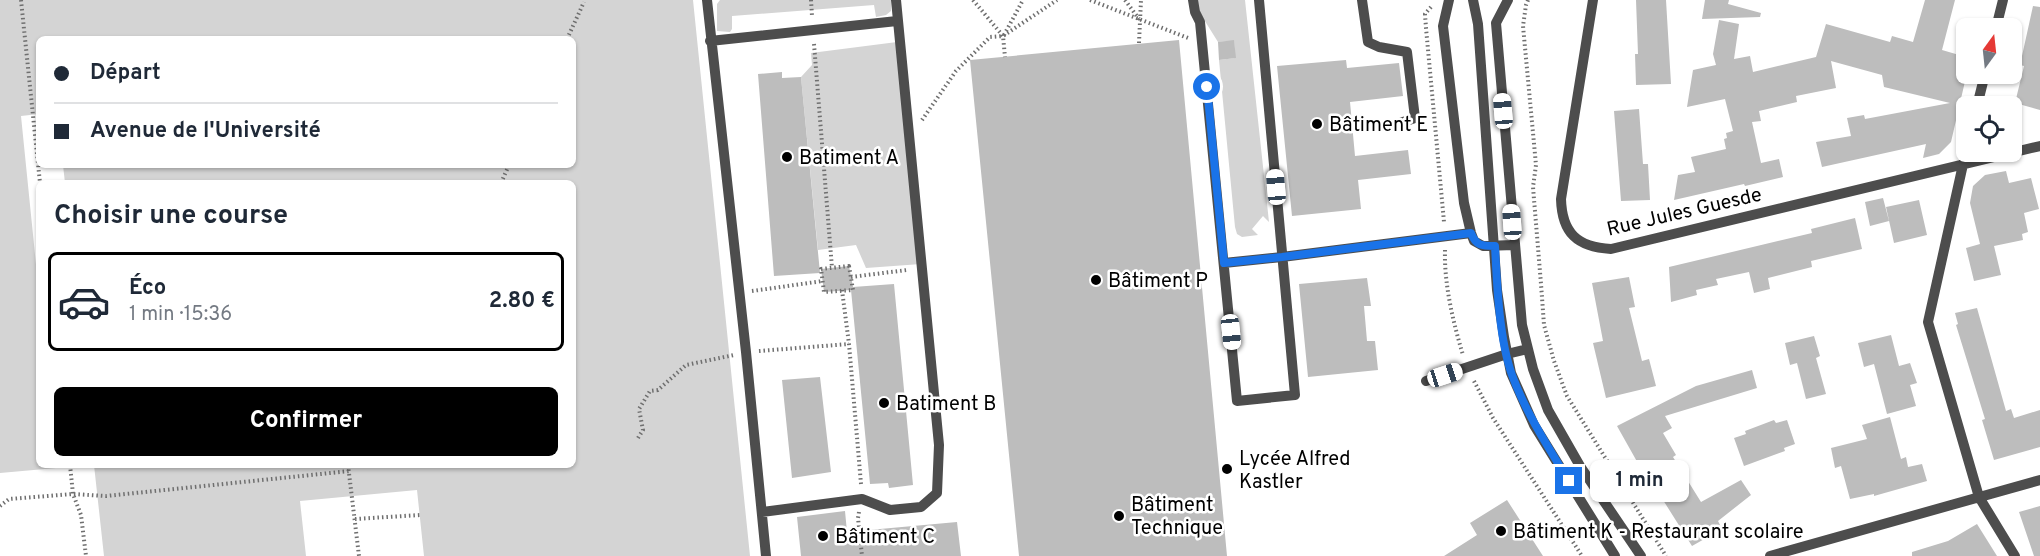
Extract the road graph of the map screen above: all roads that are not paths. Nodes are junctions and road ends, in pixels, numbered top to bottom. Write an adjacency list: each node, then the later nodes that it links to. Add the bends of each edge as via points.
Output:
1 (707, 0): 13 (street)
2 (896, 0): 12 (street)
3 (1193, 0): 21 (street, via 1203,43)
4 (1259, 0): 20 (street)
5 (1362, 0): 14 (street, via 1368,42 1407,52 1415,118)
6 (1449, 0): 17 (street, via 1443,26)
7 (1473, 0): 19 (street)
8 (1508, 0): 18 (street, via 1496,23)
9 (1593, 0): 16 (street, Rue Jules Guesde, via 1562,199 1562,216 1568,231 1582,243 1611,249)
10 (2002, 0): 11 (street)
11 (1998, 18)
12 (897, 21): 13 (street); 27 (street, via 939,445 937,494 921,507 890,510 862,499)
13 (710, 42): 27 (street)
14 (1388, 127)
15 (2040, 146): 16 (street, Rue Jules Guesde)
16 (1963, 164): 26 (street, via 1928,322)
17 (1471, 233): 19 (street, via 1474,241 1483,246); 20 (street)
18 (1514, 245): 19 (street); 22 (street)
19 (1495, 246): 23 (street)
20 (1282, 257): 21 (street); 21 (street, via 1295,395 1237,401)
21 (1224, 263)
22 (1528, 349): 23 (street); 30 (street, via 1548,410 1580,466)
23 (1507, 354): 24 (street); 29 (street, via 1511,373 1534,425)
24 (1426, 381)
25 (2040, 480): 26 (street)
26 (1979, 497): 31 (street); 32 (street)
27 (762, 512): 28 (street)
28 (765, 556)
29 (1615, 556)
30 (1641, 556)
31 (1770, 556)
32 (2015, 556)

